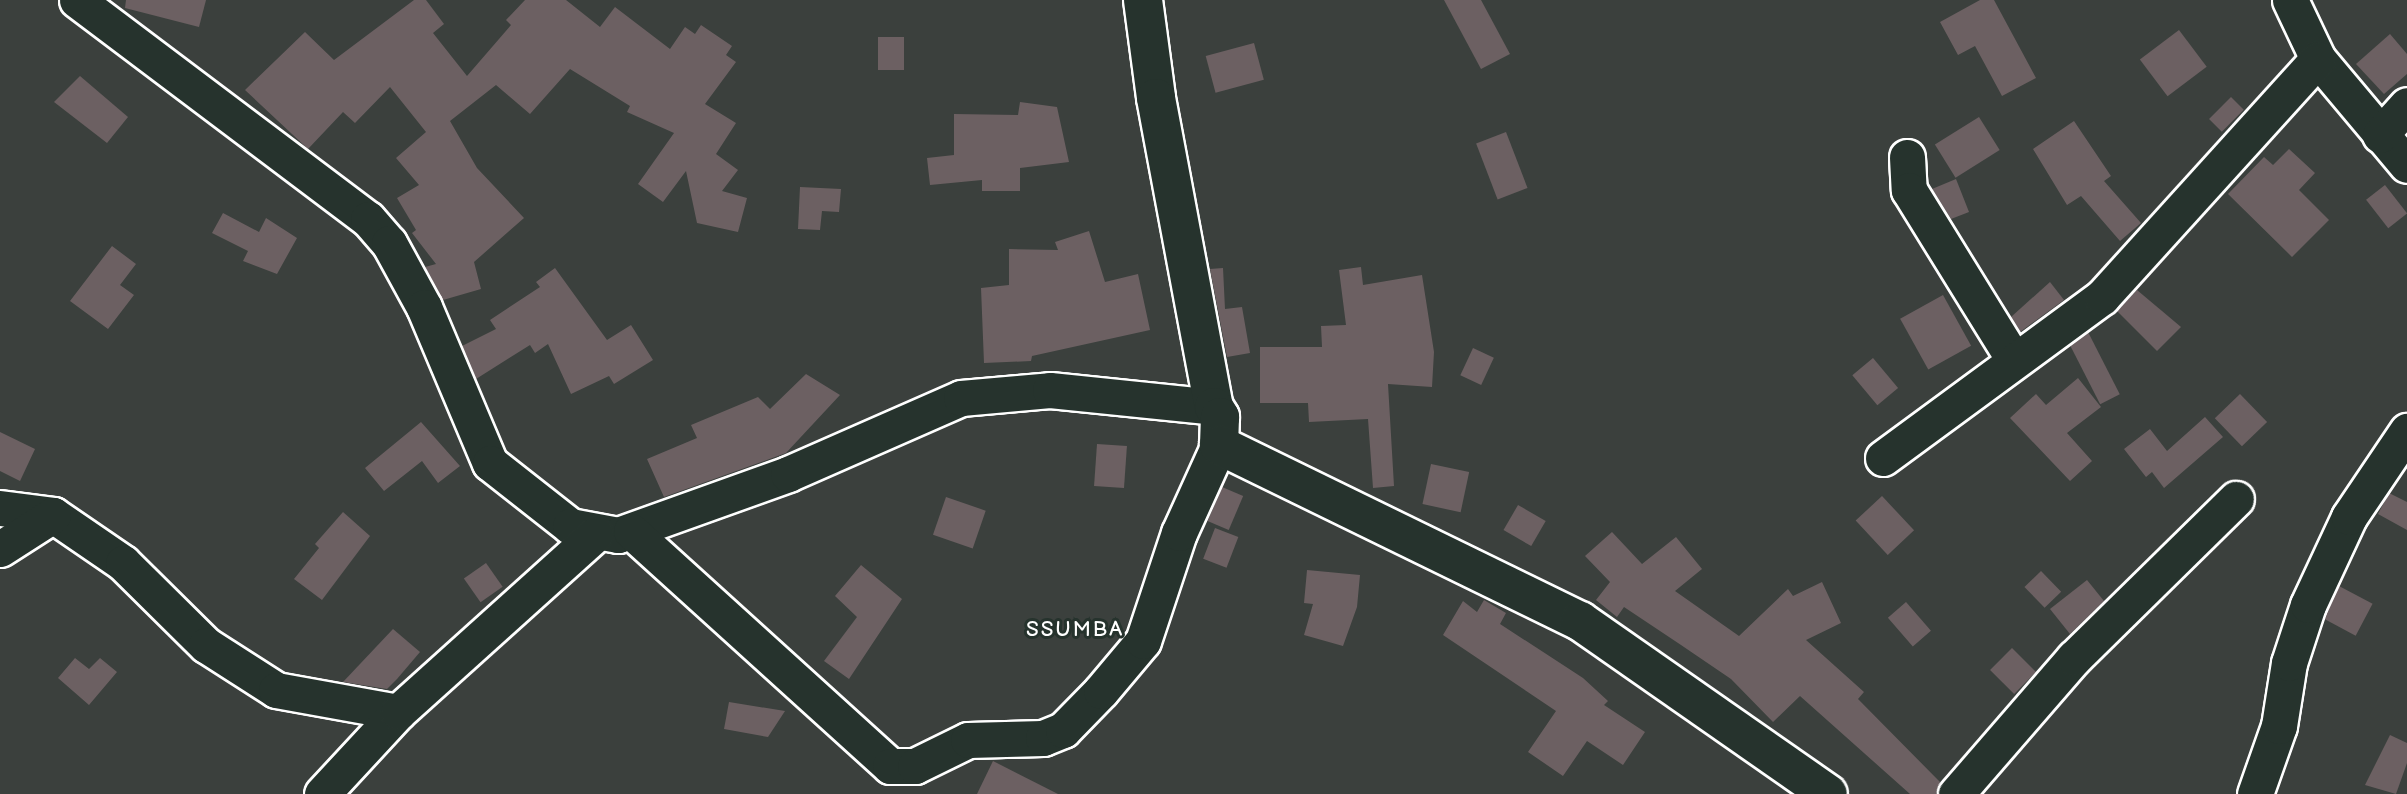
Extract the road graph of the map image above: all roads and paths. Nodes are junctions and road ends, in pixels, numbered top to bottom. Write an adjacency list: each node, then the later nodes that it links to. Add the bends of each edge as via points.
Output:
1 (77, 0): 18 (street, via 368,219 389,243 424,307 490,463 570,526)
2 (1143, 0): 10 (street)
3 (2290, 0): 4 (street)
4 (2318, 59): 6 (street); 9 (street, via 2102,297)
5 (2407, 105): 6 (street)
6 (2380, 135): 8 (street)
7 (1907, 157): 9 (street, via 1909,190)
8 (2407, 165)
9 (2014, 360): 13 (street)
10 (1214, 407): 12 (street, via 1220,417); 17 (street, via 1050,390 961,397 788,474)
11 (2407, 431): 24 (street, via 2349,517 2308,605 2289,663 2276,737)
12 (1219, 445): 17 (street, via 1179,533 1143,642 1101,691 1063,730 1043,738 968,740 915,766 890,766); 22 (street, via 1580,621)
13 (1884, 458)
14 (2236, 499): 23 (street, via 2074,658)
15 (0, 508): 16 (street)
16 (53, 515): 19 (street); 20 (street, via 123,563 206,645 276,690)
17 (631, 531): 18 (street)
18 (596, 534): 20 (street)
19 (0, 549)
20 (398, 712): 21 (street)
21 (322, 794)
22 (1828, 794)
23 (1956, 794)
24 (2255, 794)

